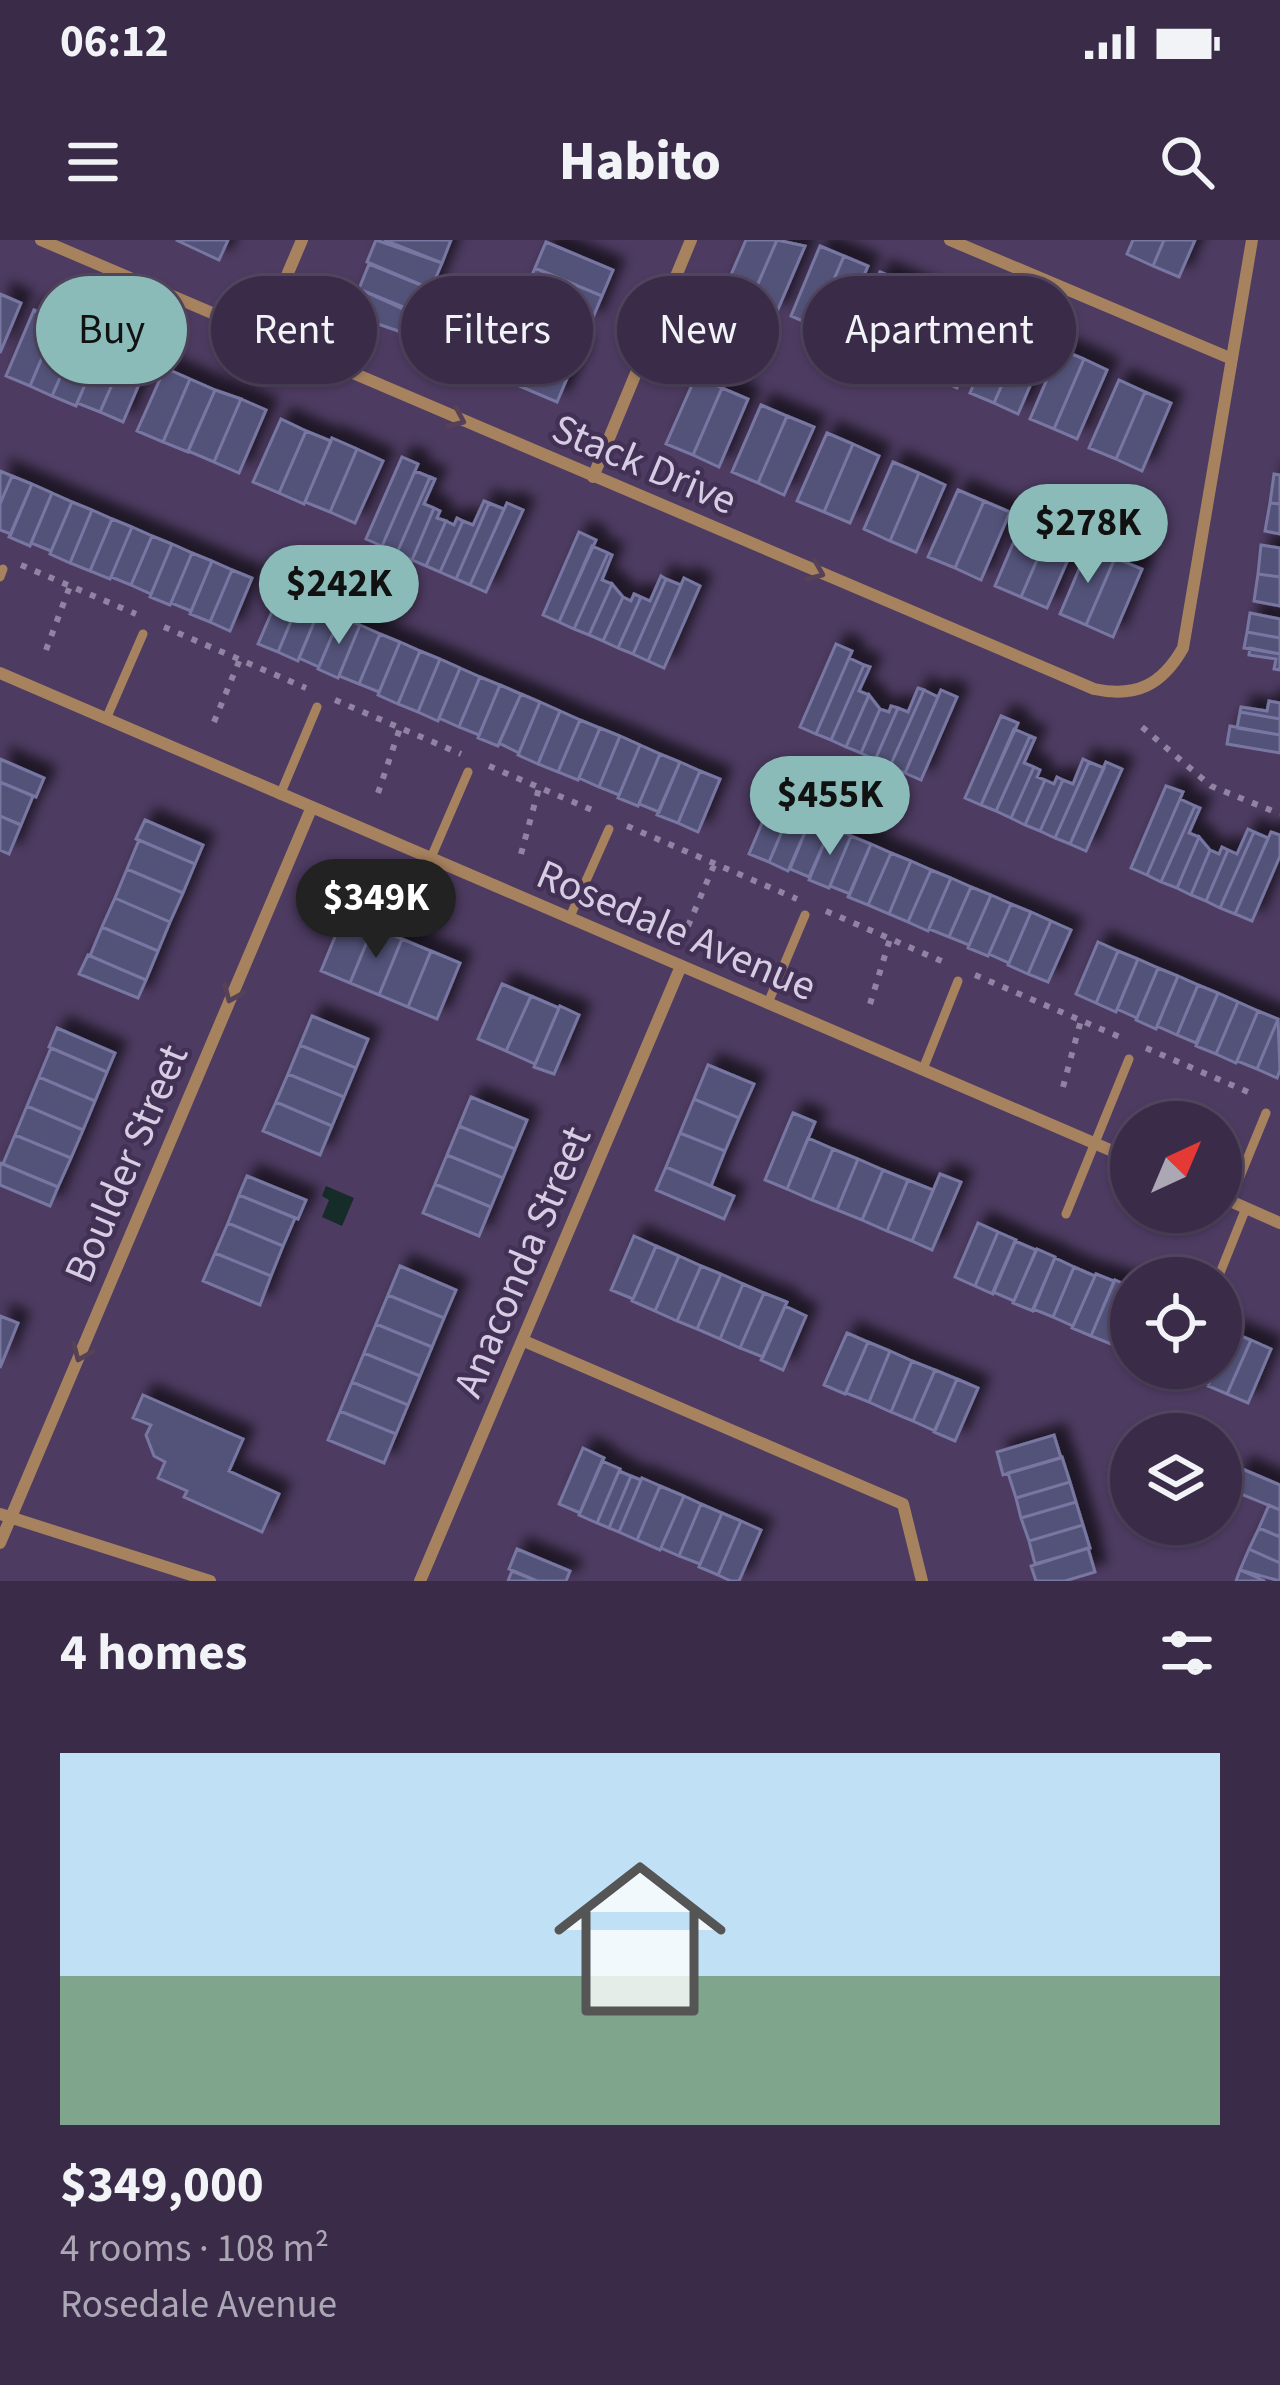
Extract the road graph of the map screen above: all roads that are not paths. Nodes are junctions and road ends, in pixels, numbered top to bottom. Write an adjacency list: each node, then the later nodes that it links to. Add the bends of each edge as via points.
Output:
1 (41, 240): 7 (street, Stack Drive)
2 (302, 240): 6 (street)
3 (691, 240): 10 (street)
4 (950, 240): 8 (street)
5 (1252, 240): 8 (street)
6 (287, 276)
7 (211, 312)
8 (1232, 359): 10 (street, Stack Drive, one-way to 8, via 1120,695 1160,680 1183,648)
9 (377, 384): 10 (street, Stack Drive, one-way to 10)
10 (592, 478)
11 (142, 634): 14 (lane)
12 (0, 673): 14 (street, Rosedale Avenue)
13 (317, 707): 16 (lane)
14 (106, 719): 16 (street, Rosedale Avenue)
15 (467, 772): 19 (lane)
16 (280, 795): 17 (street, Rosedale Avenue)
17 (310, 808): 19 (street, Rosedale Avenue); 37 (street, Boulder Street, one-way to 37)
18 (610, 829): 21 (lane)
19 (430, 860): 21 (street, Rosedale Avenue)
20 (805, 915): 24 (lane)
21 (569, 919): 22 (street, Rosedale Avenue)
22 (681, 966): 24 (street, Rosedale Avenue); 36 (street, Anaconda Street)
23 (958, 981): 26 (lane)
24 (767, 1003): 26 (street, Rosedale Avenue)
25 (1129, 1059): 28 (lane)
26 (922, 1069): 28 (street, Rosedale Avenue)
27 (1266, 1113): 30 (lane)
28 (1096, 1144): 29 (street, Rosedale Avenue); 33 (lane)
29 (1110, 1150)
30 (1242, 1165)
31 (1242, 1206): 32 (street)
32 (1246, 1208): 34 (street); 35 (lane)
33 (1066, 1214)
34 (1280, 1222)
35 (1226, 1257)
36 (524, 1341): 40 (street, Anaconda Street); 41 (street, via 902,1504)
37 (5, 1516): 38 (street, Boulder Street); 39 (street)
38 (0, 1543)
39 (210, 1581)
40 (420, 1581)
41 (922, 1581)

